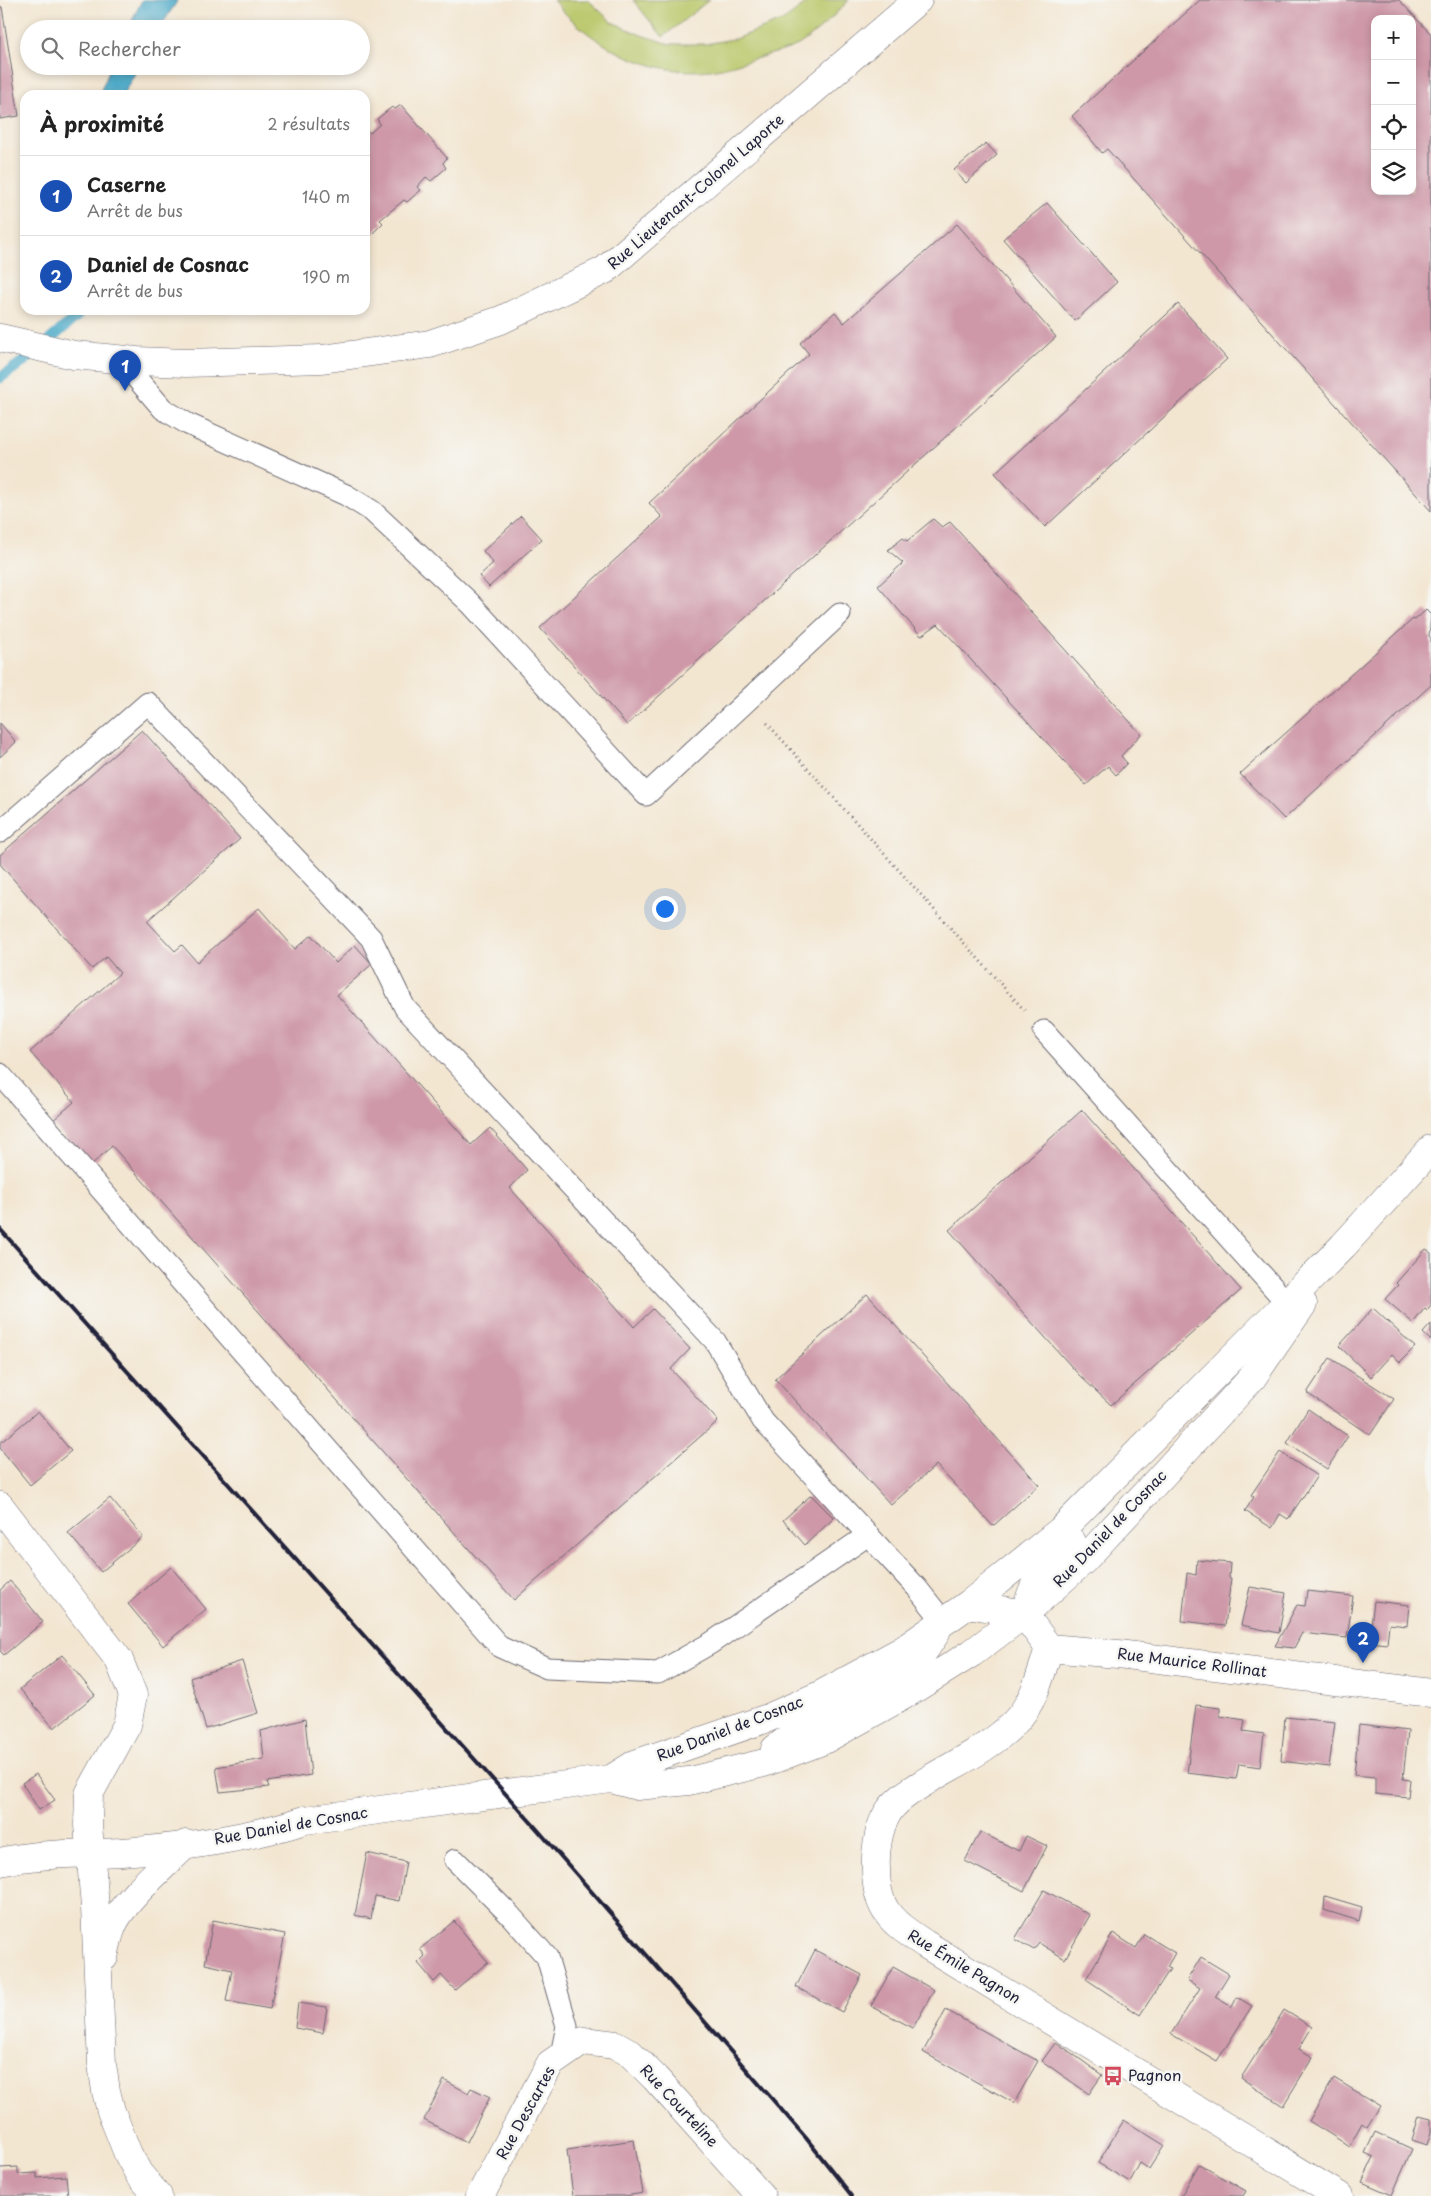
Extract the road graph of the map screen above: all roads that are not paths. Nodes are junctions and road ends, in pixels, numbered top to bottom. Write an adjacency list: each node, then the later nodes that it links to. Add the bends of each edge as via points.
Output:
1 (918, 0): 3 (street, Rue Lieutenant-Colonel Laporte, via 605,270 501,320 430,344 322,359 186,363)
2 (0, 338): 3 (street, Rue Lieutenant-Colonel Laporte, via 74,355)
3 (120, 360): 4 (lane, via 171,414 346,495 372,511 470,603 646,795)
4 (840, 614)
5 (0, 832): 13 (lane, via 148,704 371,938 405,1008 715,1341 763,1421)
6 (1044, 1032): 10 (lane)
7 (0, 1074): 13 (lane, via 500,1647 548,1668 658,1673 711,1643)
8 (1431, 1149): 9 (street, Rue Daniel de Cosnac)
9 (1343, 1246): 10 (street, Rue Daniel de Cosnac); 15 (street, Rue Daniel de Cosnac, via 1252,1378 1084,1560)
10 (1286, 1303): 11 (street, Rue Daniel de Cosnac)
11 (1235, 1355): 14 (street, Rue Daniel de Cosnac, via 1060,1531); 15 (street, via 1211,1403 1040,1572)
12 (0, 1506): 22 (street, via 119,1660 132,1695 127,1726 89,1794)
13 (868, 1535): 16 (lane)
14 (969, 1604): 15 (street); 16 (street, Rue Daniel de Cosnac)
15 (1024, 1614): 17 (street); 19 (street, Rue Daniel de Cosnac, via 956,1663 822,1741)
16 (944, 1621): 19 (street, via 914,1666 797,1732); 20 (street, Rue Daniel de Cosnac, via 903,1650 820,1694 768,1718 634,1764)
17 (1049, 1648): 18 (street, Rue Maurice Rollinat); 30 (street, Rue Émile Pagnon, via 1033,1694 1014,1724 905,1795 887,1813 878,1841 876,1863 876,1888 884,1909 898,1926 925,1944)
18 (1431, 1693)
19 (754, 1766): 20 (street, Rue Daniel de Cosnac, via 689,1781 637,1786)
20 (611, 1778): 21 (street, Rue Daniel de Cosnac, via 305,1820 274,1831)
21 (186, 1844): 22 (street, Rue Daniel de Cosnac); 25 (street, via 132,1898 112,1926)
22 (91, 1853): 24 (street, Rue Daniel de Cosnac, via 54,1854); 25 (street)
23 (455, 1860): 26 (lane, via 547,1957)
24 (0, 1862)
25 (99, 1976): 27 (street, via 102,2064 112,2111 139,2174)
26 (572, 2048): 28 (street, Rue Descartes, via 550,2064); 29 (street, Rue Courteline, via 616,2045 630,2053)
27 (158, 2196)
28 (480, 2196)
29 (761, 2196)
30 (1339, 2196)

